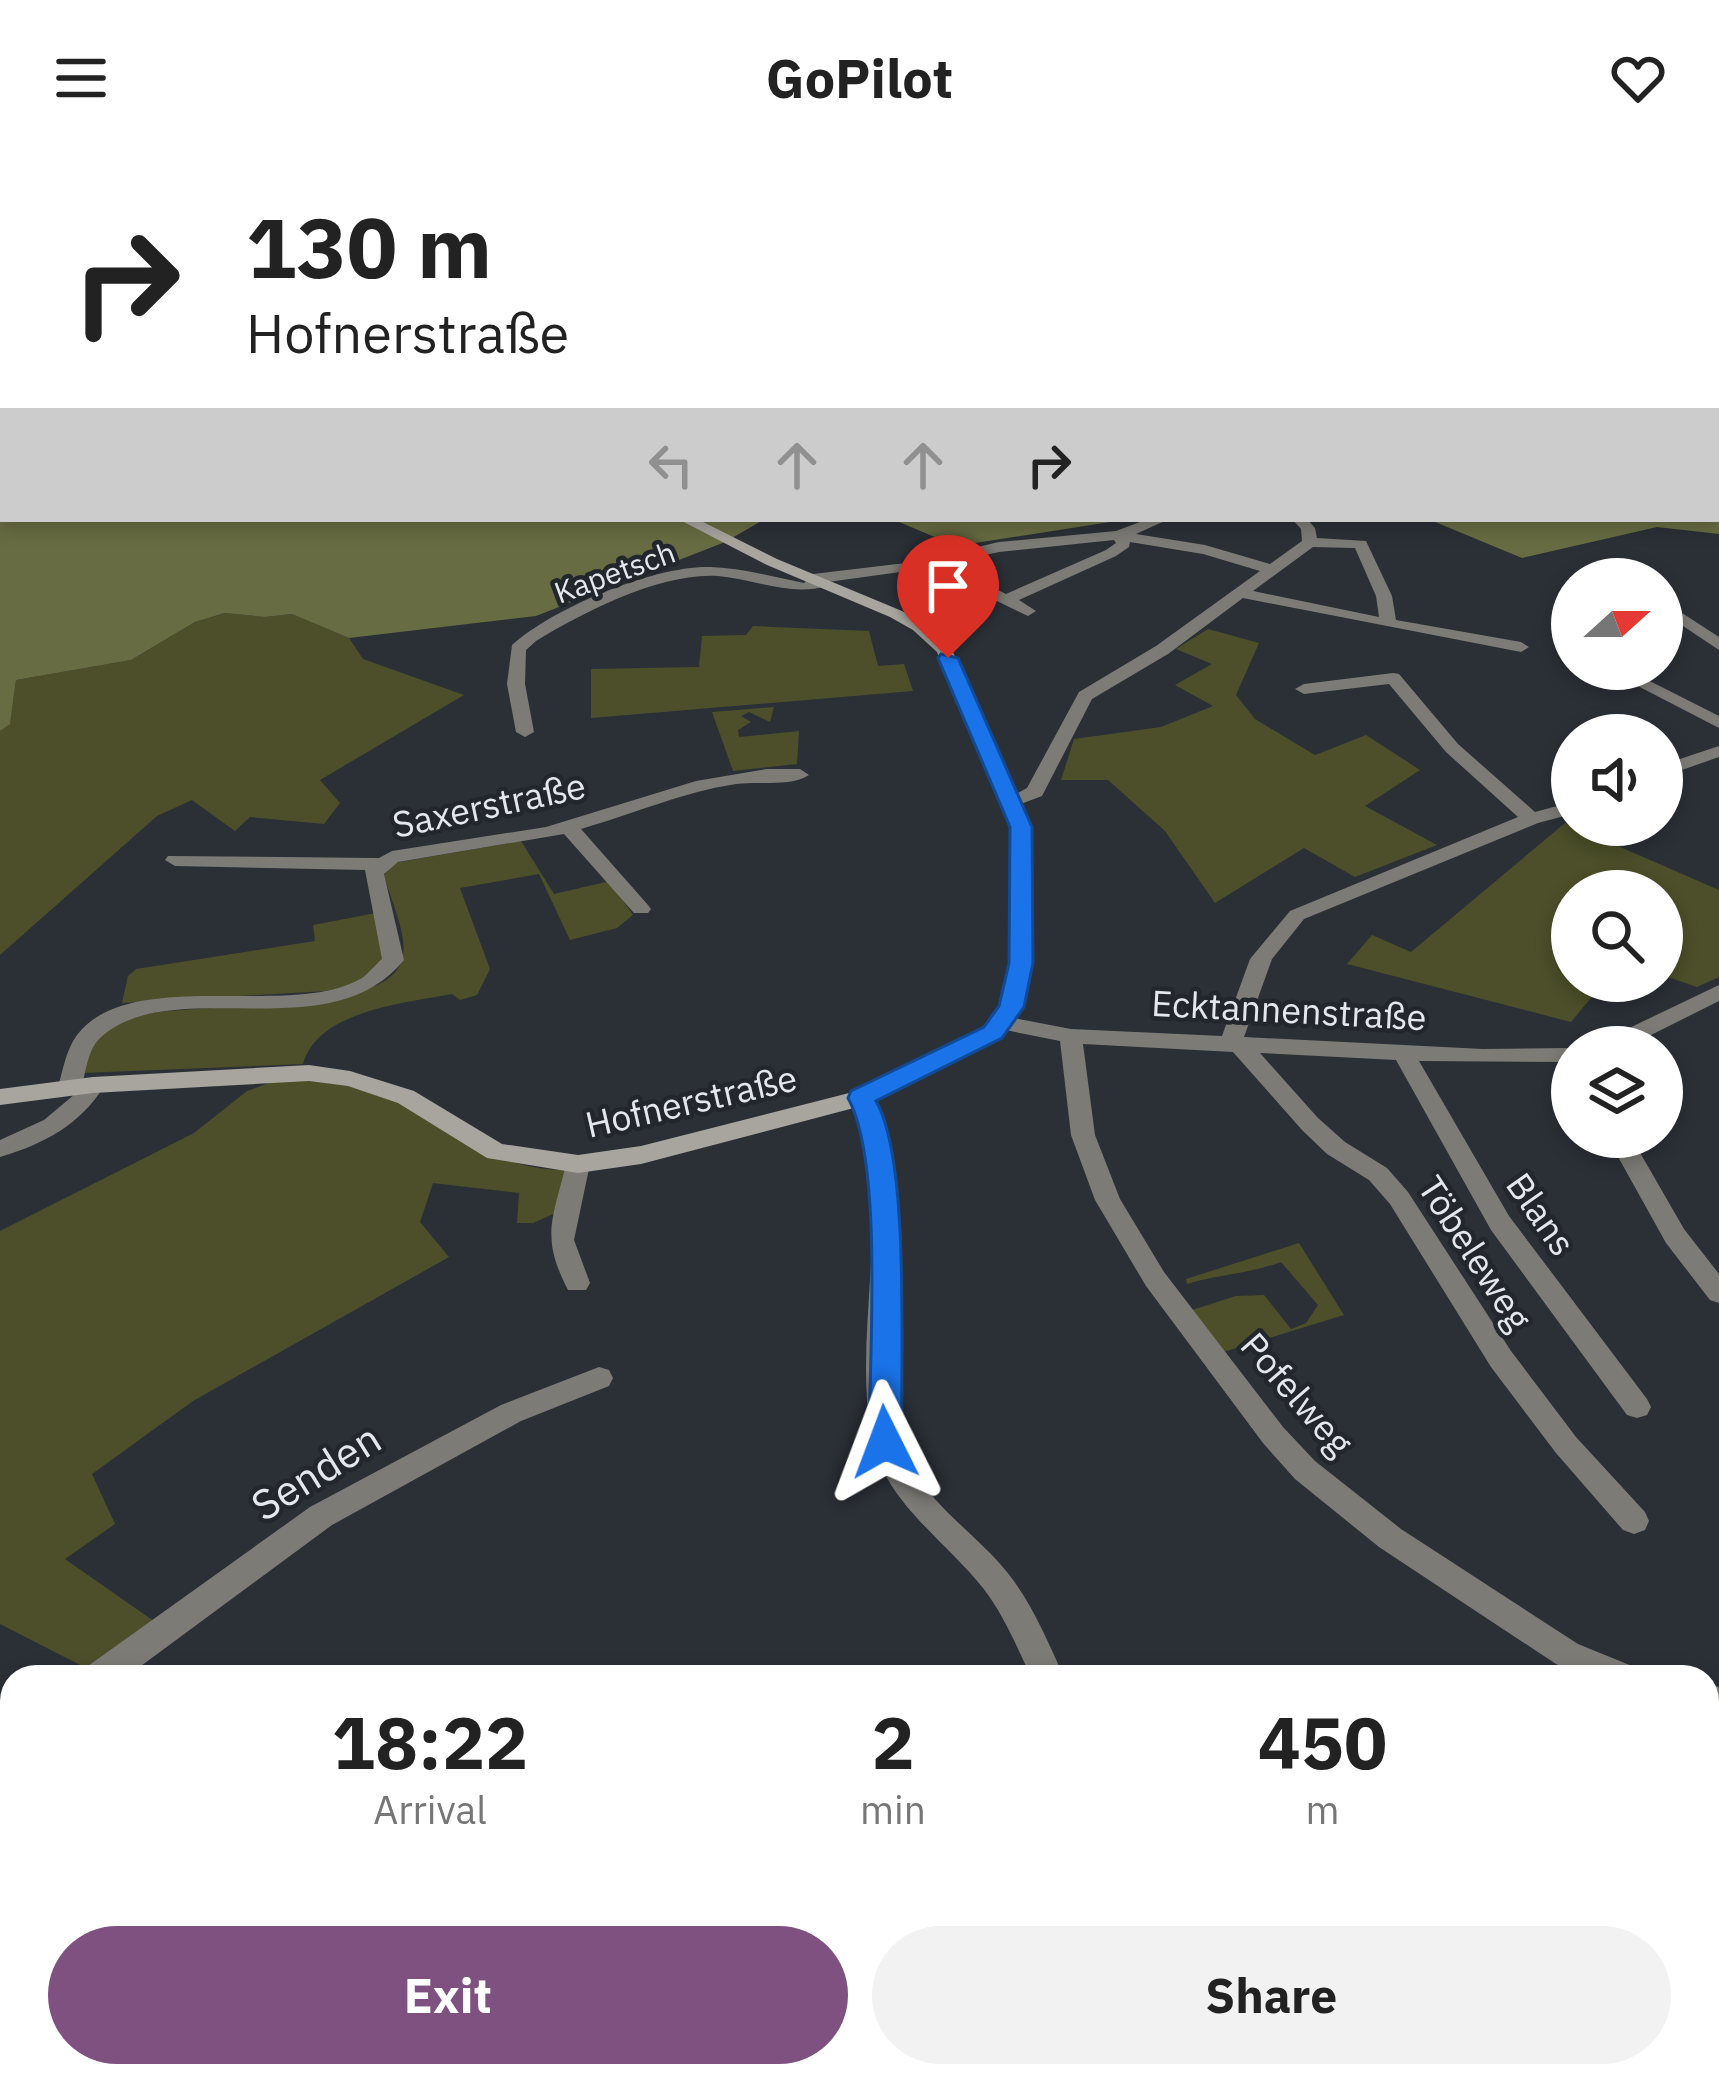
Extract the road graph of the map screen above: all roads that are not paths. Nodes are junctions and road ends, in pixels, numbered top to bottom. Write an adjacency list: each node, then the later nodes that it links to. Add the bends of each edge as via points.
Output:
1 (693, 522): 8 (main road)
2 (1154, 522): 4 (street)
3 (1302, 522): 5 (street)
4 (1118, 535): 6 (street); 7 (street); 10 (street, via 1124,544 1111,554)
5 (1310, 542): 7 (street); 13 (street, via 1361,544)
6 (931, 563): 8 (street); 10 (street)
7 (1269, 568): 9 (street)
8 (817, 581): 19 (street, Kapetsch, via 804,588 684,573 540,630 518,649); 23 (main road, via 933,638)
9 (1241, 593): 13 (street); 23 (street, via 1085,696 1035,792)
10 (1007, 599): 11 (street)
11 (1028, 611)
12 (1683, 620): 14 (street)
13 (1388, 625): 15 (street)
14 (1719, 645)
15 (1521, 647)
16 (1304, 689): 25 (street, via 1393,679)
17 (1654, 690): 18 (street)
18 (1719, 723)
19 (525, 733)
20 (1719, 751): 21 (street)
21 (1683, 764)
22 (800, 775): 26 (street, Saxerstraße, via 722,778)
23 (1013, 801): 31 (main road, via 1023,856 1021,963)
24 (1551, 814): 25 (street)
25 (1531, 819): 34 (street, via 1297,915 1252,969)
26 (568, 826): 28 (street, Saxerstraße); 29 (street)
27 (175, 860): 28 (street)
28 (378, 864): 37 (street, Saxerstraße, via 394,949 374,982 336,994 125,1014 86,1040)
29 (641, 909)
30 (1719, 992): 32 (street)
31 (1003, 1023): 33 (street, Ecktannenstraße); 39 (main road, Hofnerstraße)
32 (1650, 1026)
33 (1071, 1036): 34 (street, Ecktannenstraße); 50 (street, Pofelweg, via 1083,1136 1108,1200 1155,1279 1274,1435 1373,1526)
34 (1234, 1043): 35 (street, Ecktannenstraße); 47 (street, Töbeleweg, via 1310,1124 1399,1198 1501,1359)
35 (1402, 1051): 36 (street, Ecktannenstraße); 46 (street, Blans, via 1500,1223)
36 (1551, 1056)
37 (82, 1086): 38 (main road, Hofnerstraße); 40 (street, via 63,1120); 42 (main road, Hofnerstraße, via 309,1073 350,1078 406,1097 496,1152)
38 (0, 1097)
39 (861, 1098): 42 (main road, Hofnerstraße); 49 (street, via 874,1121 884,1203 885,1442 904,1480 999,1584)
40 (0, 1149)
41 (1631, 1158): 44 (street)
42 (578, 1164): 43 (street, via 561,1240)
43 (577, 1282)
44 (1719, 1293)
45 (599, 1378): 48 (street, Senden, via 511,1413 350,1499)
46 (1637, 1407)
47 (1634, 1521)
48 (117, 1665)
49 (1042, 1665)
50 (1592, 1665)

